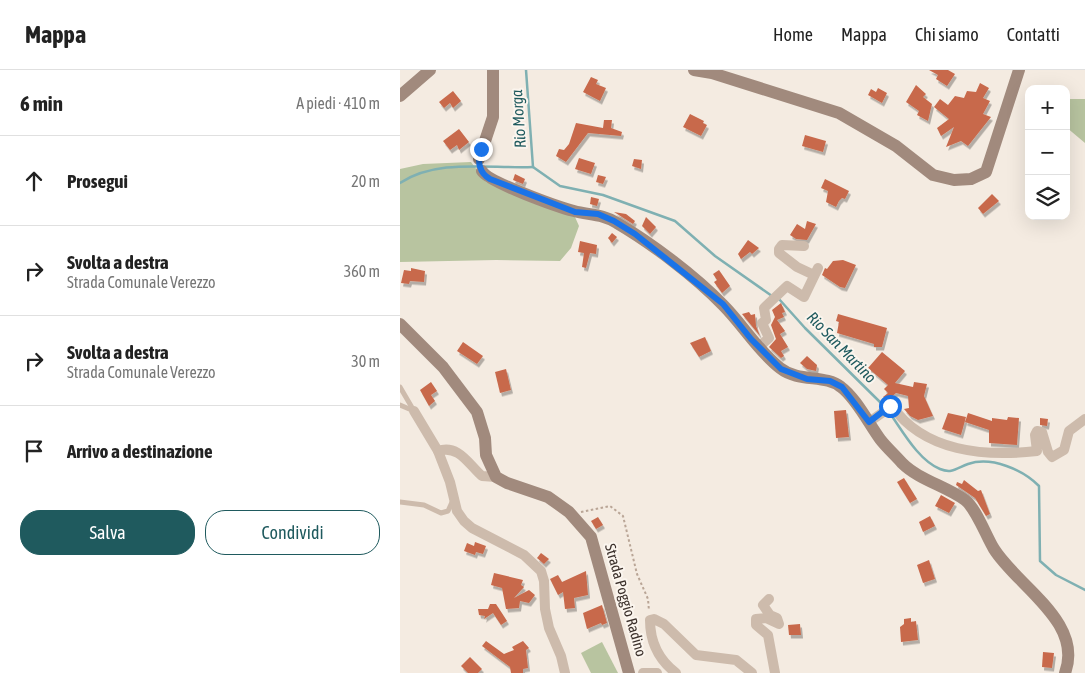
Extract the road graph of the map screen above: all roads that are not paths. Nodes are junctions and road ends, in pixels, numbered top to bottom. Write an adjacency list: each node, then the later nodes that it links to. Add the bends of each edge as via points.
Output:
1 (430, 70): 5 (street)
2 (493, 70): 8 (street, via 493,117 480,165 485,176 575,212 598,214 635,234 723,304)
3 (694, 70): 4 (street, via 839,112 896,146 933,174 954,180 971,179 986,172)
4 (1019, 70)
5 (400, 96)
6 (804, 246): 8 (street, via 782,245 779,249 779,253 797,267 816,271 804,296 787,286 764,308 766,320 762,324 769,338 762,346)
7 (400, 324): 15 (street, via 443,367 478,412 486,455)
8 (763, 351): 13 (street, via 791,374 830,381 842,387)
9 (400, 387): 11 (lane)
10 (400, 405): 11 (lane)
11 (414, 411): 14 (street)
12 (1085, 419): 13 (street, via 1069,431 1064,450 1052,457 1042,432 1037,431 1037,451 998,454 928,440 886,410)
13 (869, 422): 26 (street, via 881,441 903,464 967,501 994,550 1039,598 1060,626 1068,650)
14 (438, 451): 15 (street, via 452,450 482,476); 16 (street)
15 (496, 477): 20 (street, Strada Poggio Radino, via 548,497 573,516 591,537)
16 (456, 500): 17 (lane, via 451,500 448,511 441,513); 19 (street, via 457,511 472,528 524,555 541,571 549,628)
17 (400, 502)
18 (769, 599): 25 (street, via 764,606 779,624 766,618 756,619 756,625 768,635)
19 (565, 673)
20 (629, 673)
21 (643, 673): 22 (street)
22 (657, 673)
23 (676, 673): 24 (street, via 654,648 650,620 664,624 696,655 736,660)
24 (752, 673)
25 (775, 673)
26 (1065, 673)

